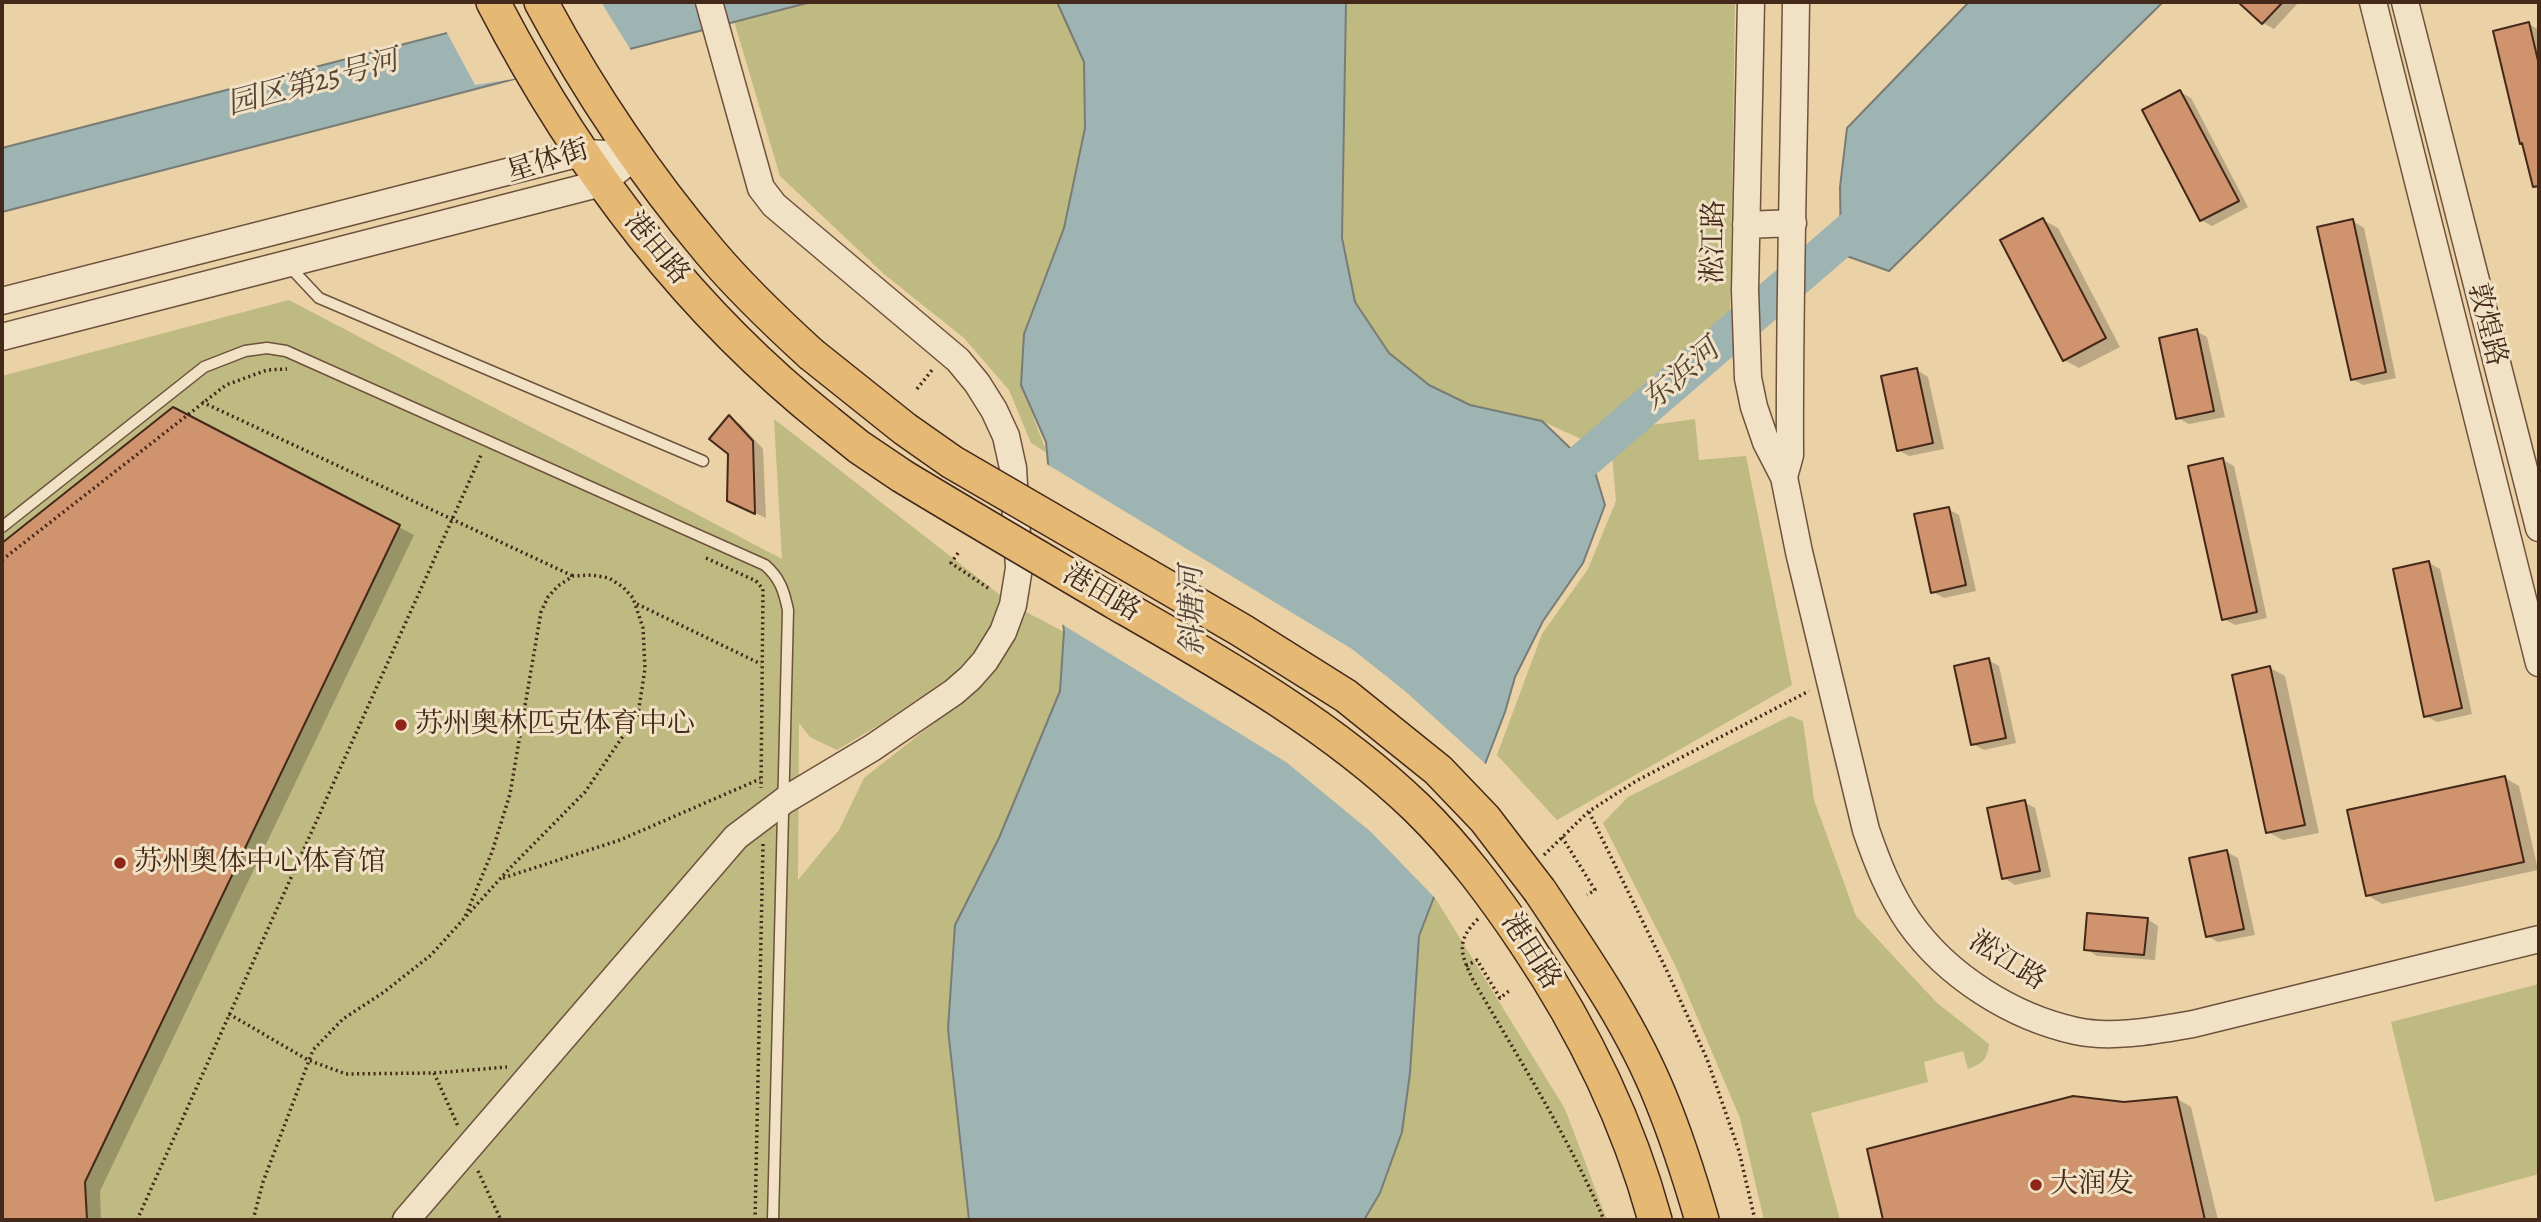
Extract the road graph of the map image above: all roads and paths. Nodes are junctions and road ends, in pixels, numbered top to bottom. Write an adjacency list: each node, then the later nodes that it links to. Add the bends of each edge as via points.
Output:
1 (709, 2): 41 (street, via 761,188 774,205 958,360 995,410 1013,468 1018,568 1013,605 985,662 954,692)
2 (1751, 2): 13 (street, 淞江路)
3 (1796, 2): 14 (street, 淞江路)
4 (2372, 2): 9 (street, 敦煌路)
5 (2405, 2): 8 (street, 敦煌路)
6 (542, 4): 11 (main road, 港田路)
7 (497, 9): 10 (main road, 港田路)
8 (2415, 41): 9 (street); 29 (street, 敦煌路)
9 (2385, 49): 36 (street, 敦煌路)
10 (581, 153): 11 (street, 星体街); 12 (main road, 港田路); 16 (street, 星体街)
11 (636, 155): 12 (street, 星体街); 67 (main road, 港田路, bridge, via 756,303 895,422 953,462 1346,696 1438,770 1485,819 1540,891 1623,1023 1660,1097)
12 (602, 183): 15 (street, 星体街); 66 (main road, 港田路, bridge, via 724,327 785,387 859,447 902,477 1201,651 1344,747 1447,839 1487,887 1553,985 1623,1121)
13 (1746, 225): 14 (street); 26 (street, 淞江路, via 1748,378 1766,442)
14 (1793, 236): 26 (street, 淞江路, via 1790,455)
15 (287, 264): 17 (street, 星体街); 25 (lane, via 319,298)
16 (2, 301)
17 (2, 337)
18 (932, 370): 20 (path)
19 (298, 373): 21 (path, via 287,369 249,375)
20 (917, 389)
21 (202, 402): 27 (path); 32 (path)
22 (488, 441): 24 (path); 28 (lane, via 286,351 245,351 204,367); 41 (lane, via 765,565 776,575 788,610)
23 (469, 450): 24 (path)
24 (481, 456): 27 (path)
25 (703, 461)
26 (1784, 477): 38 (street, 淞江路)
27 (452, 520): 33 (path); 53 (path)
28 (2, 527)
29 (2539, 528)
30 (958, 553): 34 (path, via 951,563)
31 (706, 558): 37 (path, via 761,584)
32 (2, 560)
33 (573, 576): 35 (path, via 608,578); 49 (path, via 558,586 541,611 510,794)
34 (992, 591)
35 (636, 603): 37 (path); 46 (path, via 645,649 638,714 585,792)
36 (2539, 663)
37 (761, 664): 39 (path)
38 (1830, 681): 42 (path, via 1636,781); 50 (street, 淞江路, via 1866,830 1896,900 1911,924 1951,967 1971,984 2023,1013 2078,1031 2137,1033 2193,1024)
39 (761, 778): 40 (path); 46 (path, via 620,840)
40 (761, 787)
41 (785, 800): 55 (street, via 736,836); 64 (lane)
42 (1588, 812): 43 (path); 68 (path, via 1707,1059 1739,1151)
43 (1562, 837): 45 (path); 47 (path, via 1595,890)
44 (763, 843): 63 (path)
45 (1542, 857)
46 (501, 878): 49 (path)
47 (1587, 895)
48 (1483, 915): 51 (path, via 1461,942)
49 (465, 916): 54 (path, via 430,955 343,1019)
50 (2539, 939)
51 (1466, 966): 52 (path, via 1477,960 1500,998); 65 (path, via 1554,1117)
52 (1510, 990)
53 (229, 1014): 54 (path); 59 (path)
54 (308, 1060): 56 (path, via 346,1074); 60 (path, via 262,1182)
55 (540, 1064): 56 (path); 61 (street)
56 (434, 1073): 57 (path)
57 (458, 1127)
58 (478, 1170): 62 (path)
59 (137, 1220)
60 (253, 1220)
61 (405, 1220)
62 (501, 1220)
63 (755, 1220)
64 (774, 1220)
65 (1604, 1220)
66 (1655, 1220)
67 (1702, 1220)
68 (1755, 1220)

